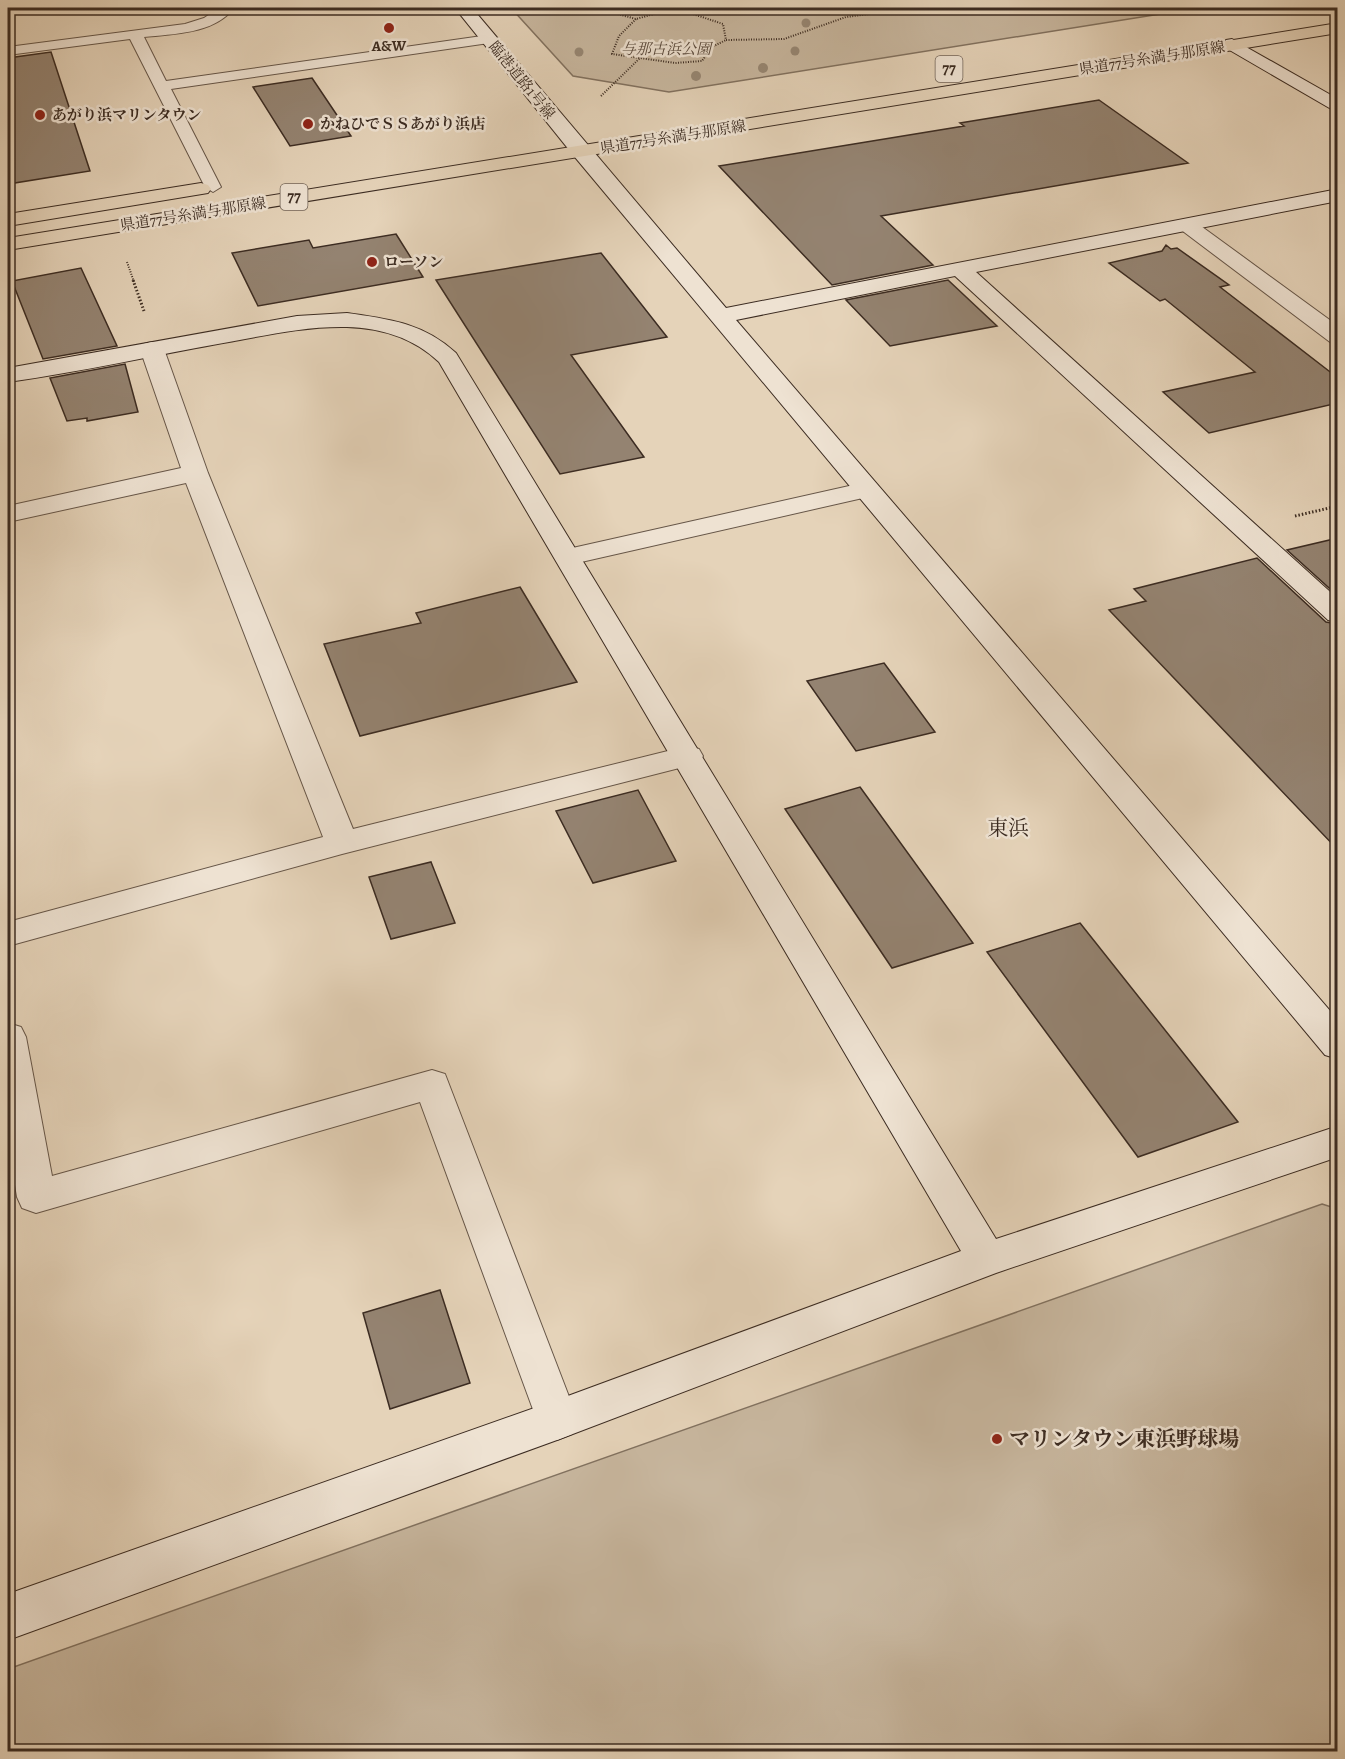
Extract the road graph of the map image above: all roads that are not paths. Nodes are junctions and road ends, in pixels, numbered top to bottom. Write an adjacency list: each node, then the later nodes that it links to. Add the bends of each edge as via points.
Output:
1 (227, 8): 4 (lane, via 214,19 189,26)
2 (463, 8): 5 (street, 臨港道路1号線)
3 (1338, 28): 6 (main road, 県道77号糸満与那原線 / 77)
4 (135, 33): 7 (lane); 8 (lane)
5 (489, 39): 8 (lane); 11 (street, 臨港道路1号線)
6 (1232, 44): 9 (street); 13 (main road, 県道77号糸満与那原線 / 77)
7 (8, 51)
8 (161, 86): 15 (lane)
9 (1338, 107)
10 (588, 129): 11 (main road, 県道77号糸満与那原線)
11 (565, 133): 12 (main road, 県道77号糸満与那原線); 13 (street, 臨港道路1号線)
12 (542, 137)
13 (581, 152): 19 (main road, 県道77号糸満与那原線 / 77); 21 (street, 臨港道路1号線)
14 (234, 184): 15 (main road, 県道77号糸満与那原線)
15 (213, 188): 17 (main road, 県道77号糸満与那原線)
16 (1338, 195): 18 (street)
17 (8, 220)
18 (1187, 225): 20 (street); 22 (street)
19 (8, 244)
20 (960, 269): 21 (street); 29 (street)
21 (720, 316): 26 (street, 臨港道路1号線)
22 (1338, 337)
23 (152, 349): 24 (street); 25 (street); 28 (street, via 297,323 347,320 385,325 424,339 448,358)
24 (8, 375)
25 (195, 473): 27 (street); 31 (street)
26 (867, 490): 28 (street); 34 (street, 臨港道路1号線)
27 (8, 514)
28 (568, 557): 30 (street)
29 (1338, 614)
30 (688, 756): 31 (street); 36 (street)
31 (342, 843): 32 (street)
32 (8, 934)
33 (8, 1037): 37 (street, via 36,1197 432,1084)
34 (1338, 1045)
35 (1338, 1141): 36 (street)
36 (987, 1259): 37 (street)
37 (557, 1420): 38 (street)
38 (8, 1617)

